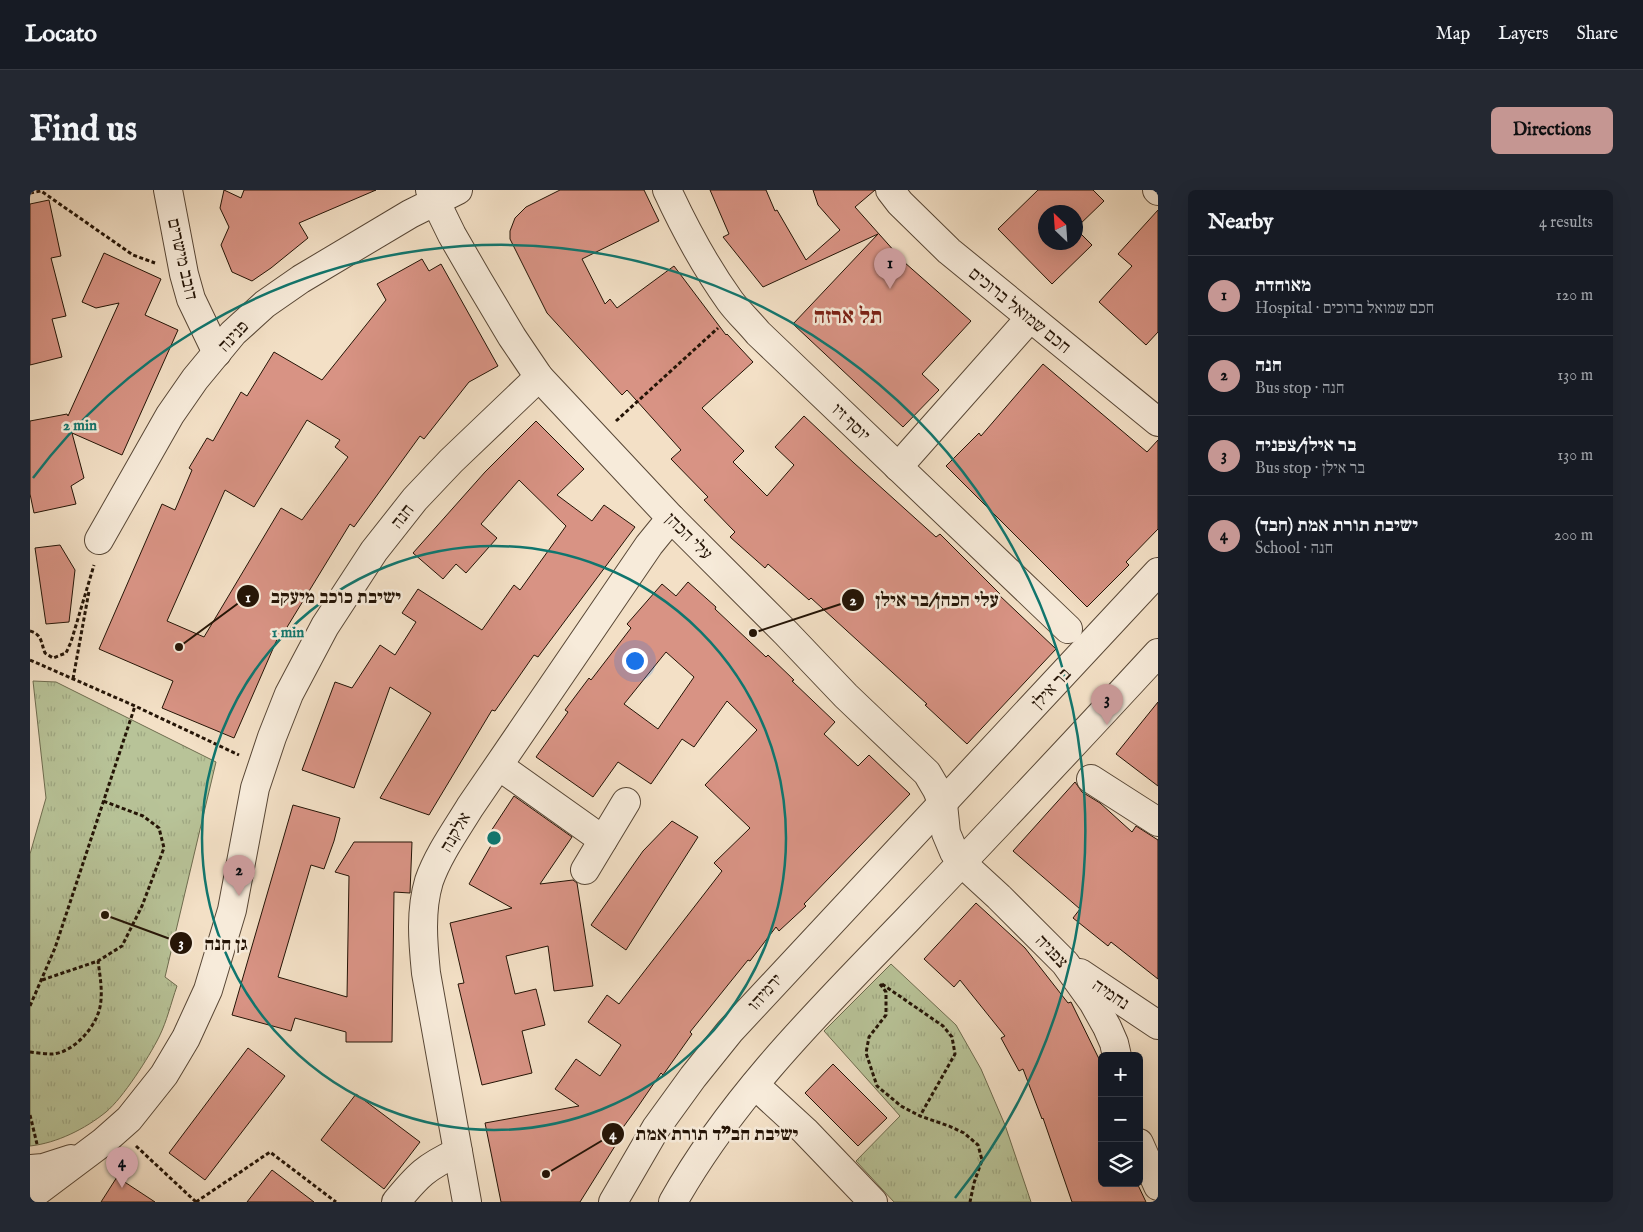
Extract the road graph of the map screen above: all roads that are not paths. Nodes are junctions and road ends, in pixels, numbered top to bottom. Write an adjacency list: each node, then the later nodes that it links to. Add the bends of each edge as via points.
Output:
1 (168, 190): 6 (street, דובב מישרים, via 191,299)
2 (668, 190): 9 (street, יוסף זיו, via 686,230 738,310)
3 (890, 190): 5 (street, חכם שמואל ברוכים, via 900,204 949,251)
4 (441, 194): 6 (street, פנינה, via 300,279 272,299); 7 (street, עלי הכהן, via 478,280)
5 (1030, 318): 8 (street, חכם שמואל ברוכים); 9 (street)
6 (217, 353): 11 (street, פנינה, via 170,415)
7 (539, 377): 10 (street, עלי הכהן); 27 (street, חנה, via 415,499 374,551 325,626 289,694 262,766 232,910 208,990 186,1038 164,1075 129,1119)
8 (1158, 422)
9 (898, 467): 13 (street, יוסף זיו)
10 (671, 518): 15 (street, אלקנה, via 649,545); 18 (street, עלי הכהן, via 846,696 922,767)
11 (100, 540)
12 (1158, 572): 18 (street, בר אילן)
13 (1068, 629)
14 (1158, 654): 21 (street)
15 (499, 766): 20 (street); 28 (street, אלקנה, via 444,850 429,882 424,913 422,940 426,973)
16 (1092, 779): 19 (street)
17 (626, 802): 20 (street)
18 (943, 804): 21 (street, עלי הכהן, via 949,843); 35 (street, ירמיהו, via 730,1031 656,1128)
19 (1158, 822)
20 (603, 840): 22 (street)
21 (962, 863): 23 (street, צפניה); 26 (street, via 807,1024)
22 (585, 870)
23 (1065, 963): 24 (street, נחמיה); 25 (street, צפניה, via 1093,1002)
24 (1153, 1022): 25 (street, via 1136,1020 1127,1025 1121,1031)
25 (1116, 1050)
26 (754, 1085): 36 (street, via 698,1160); 37 (street, via 805,1131)
27 (110, 1135): 30 (street, חנה, via 78,1157); 32 (street, חנה, via 39,1190)
28 (458, 1152): 33 (street, via 434,1163 417,1176); 34 (street, אלקנה)
29 (1143, 1152): 31 (street)
30 (30, 1169)
31 (1158, 1186)
32 (30, 1193)
33 (396, 1202)
34 (467, 1202)
35 (613, 1202)
36 (673, 1202)
37 (874, 1202)

